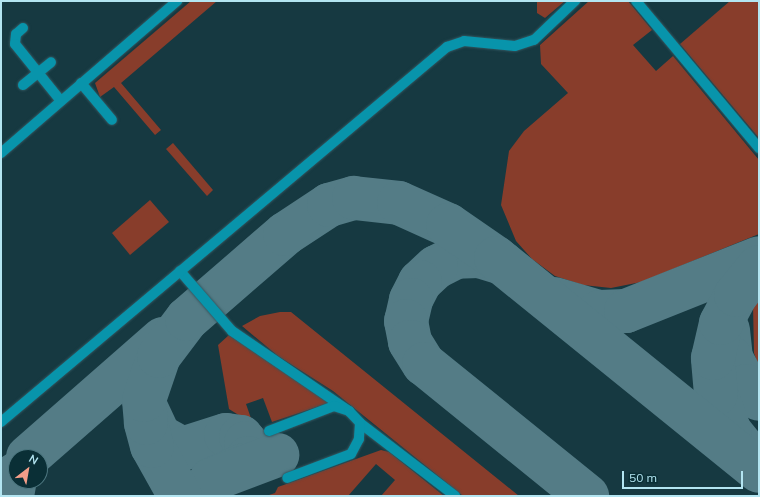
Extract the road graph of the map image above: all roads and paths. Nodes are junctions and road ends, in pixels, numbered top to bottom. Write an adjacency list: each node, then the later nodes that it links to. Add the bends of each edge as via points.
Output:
1 (177, 1): 7 (lane)
2 (575, 1): 13 (lane, via 534,40 515,46 464,41 447,47)
3 (636, 1): 11 (lane)
4 (23, 28): 6 (lane, via 16,34 15,44)
5 (51, 62): 6 (lane)
6 (38, 72): 8 (lane); 9 (lane)
7 (82, 84): 9 (lane); 10 (lane)
8 (23, 85)
9 (61, 101): 12 (lane)
10 (112, 120)
11 (759, 148)
12 (1, 152)
13 (180, 271): 14 (lane, via 232,331); 15 (lane)
14 (348, 411): 16 (lane); 17 (lane, via 334,406)
15 (1, 422)
16 (360, 423): 18 (lane, via 359,439 351,454); 19 (lane)
17 (269, 431)
18 (287, 478)
19 (455, 496)

